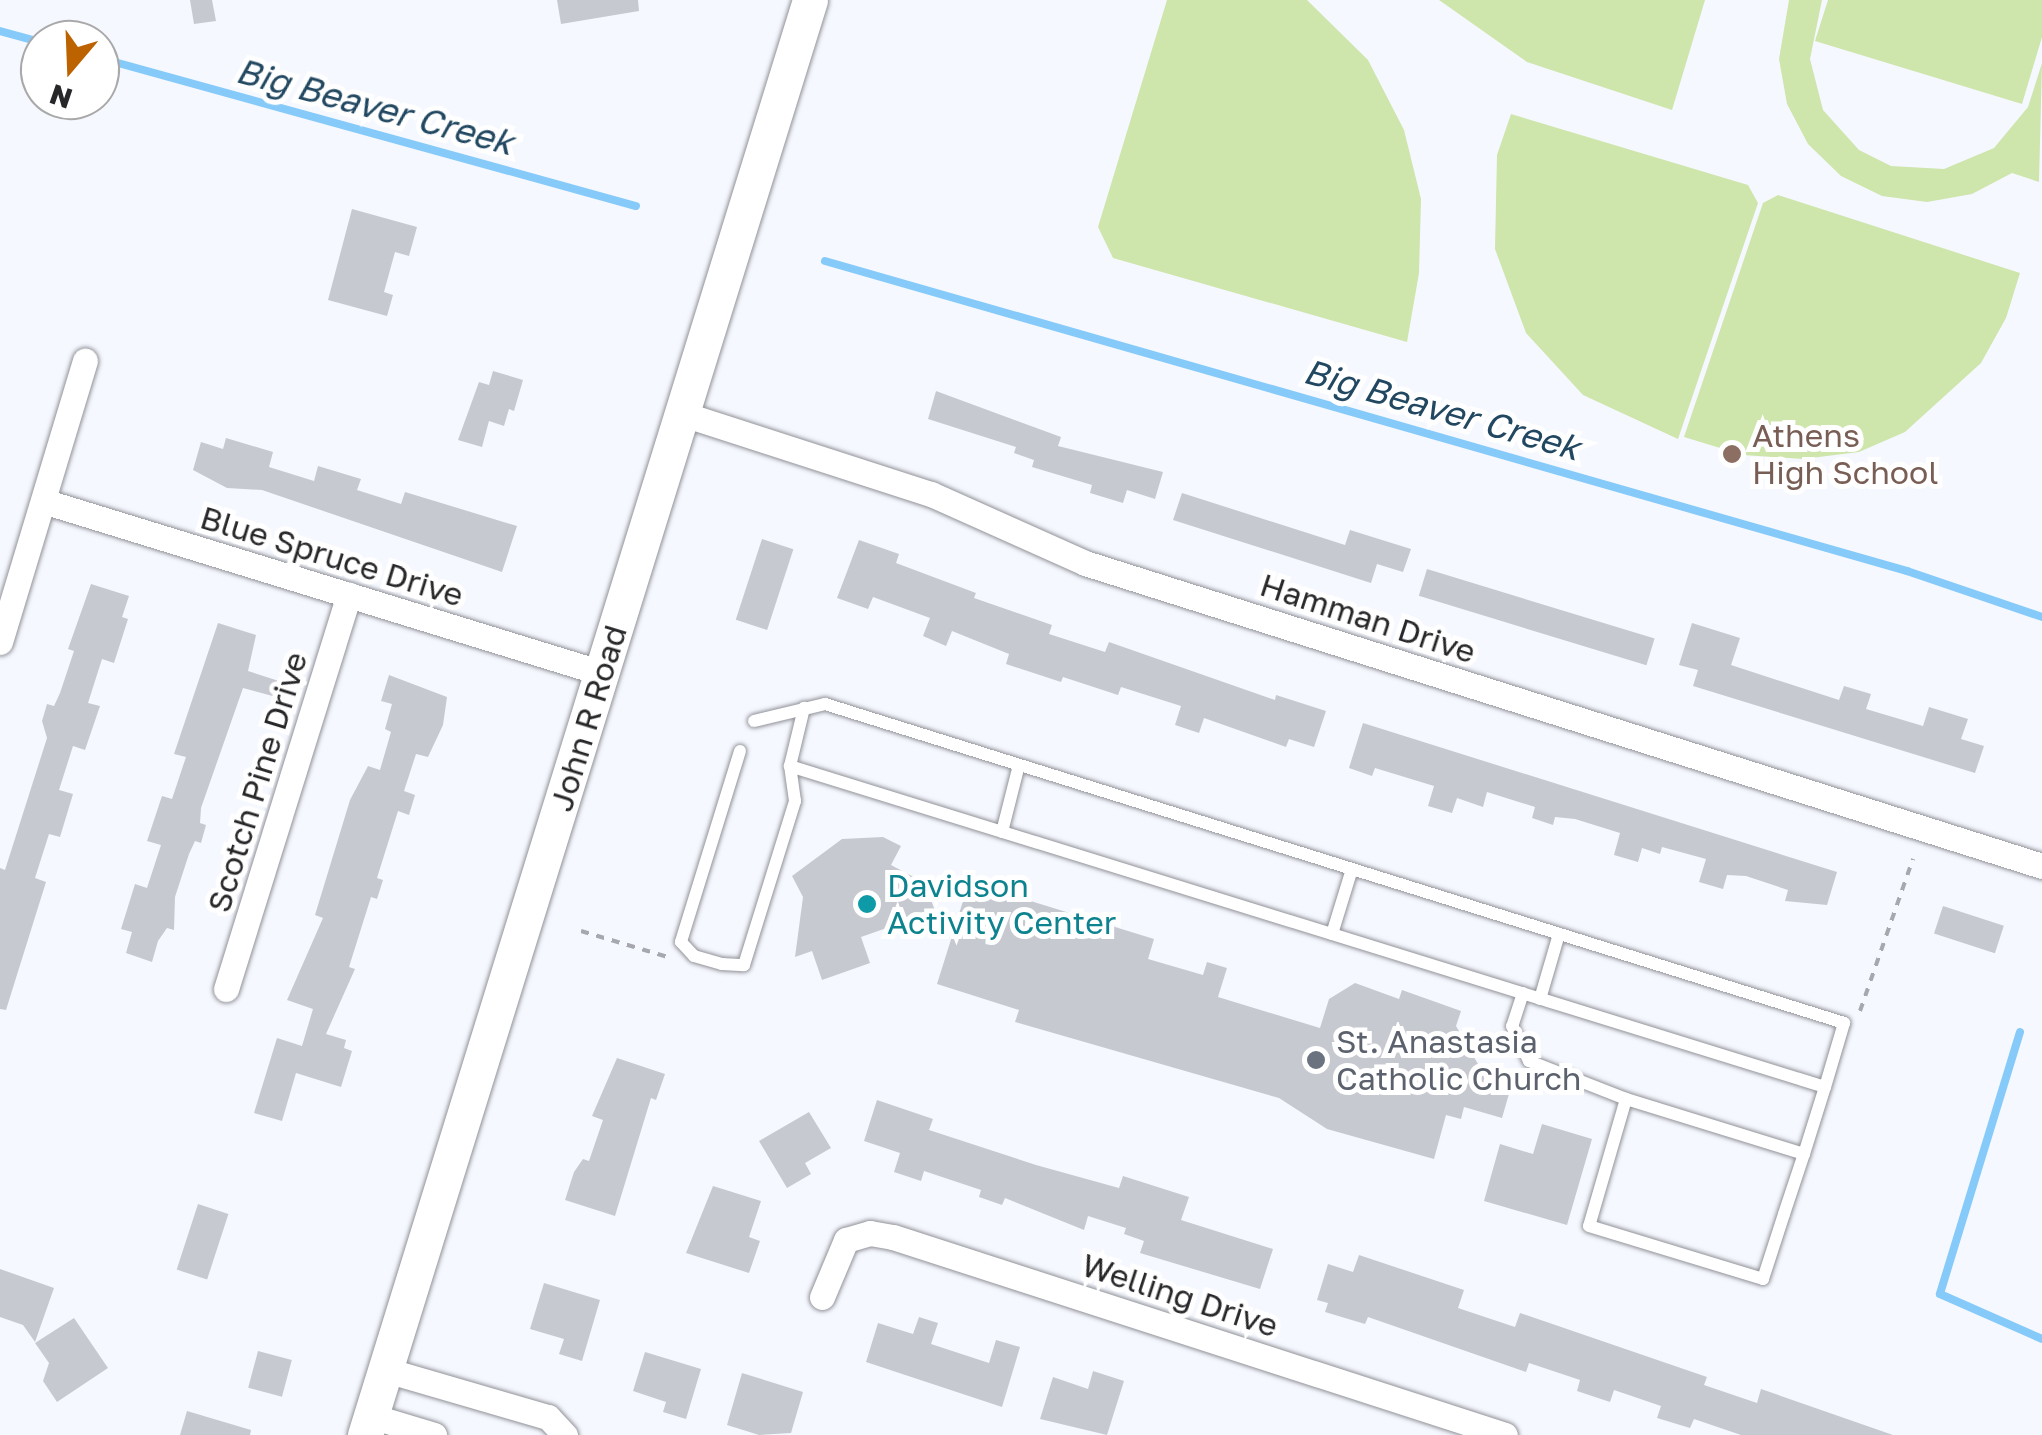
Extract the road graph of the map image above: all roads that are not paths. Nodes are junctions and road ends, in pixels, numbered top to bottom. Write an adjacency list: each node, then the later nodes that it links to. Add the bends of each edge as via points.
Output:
1 (810, 0): 3 (main road, John R Road)
2 (85, 360): 4 (street)
3 (682, 414): 7 (main road, John R Road); 14 (street, Hamman Drive, via 931,494 1086,563)
4 (43, 501): 5 (street, Blue Spruce Drive); 6 (street)
5 (349, 594): 7 (street, Blue Spruce Drive); 18 (street, Scotch Pine Drive)
6 (0, 642)
7 (602, 673): 25 (main road, John R Road)
8 (804, 708): 9 (lane); 11 (lane, via 825,704); 12 (lane)
9 (754, 721)
10 (740, 751): 12 (lane, via 681,942 694,956 744,965 795,801)
11 (1018, 765): 13 (lane); 15 (lane)
12 (790, 766): 13 (lane)
13 (1002, 832): 16 (lane)
14 (2042, 866)
15 (1352, 869): 16 (lane); 17 (lane)
16 (1332, 934): 19 (lane)
17 (1559, 934): 20 (lane); 21 (lane, via 1844,1023)
18 (226, 989)
19 (1523, 993): 20 (lane); 22 (lane, via 1512,1026 1529,1061)
20 (1540, 999): 21 (lane)
21 (1825, 1087): 23 (lane)
22 (1626, 1099): 23 (lane); 23 (lane, via 1588,1226 1763,1279)
23 (1804, 1154)
24 (822, 1296): 26 (street, Welling Drive, via 838,1250 856,1235 893,1237)
25 (386, 1370): 27 (main road, John R Road); 29 (street, via 548,1416)
26 (1439, 1425): 30 (street, Welling Drive)
27 (368, 1426): 28 (street)
28 (434, 1435)
29 (565, 1435)
30 (1504, 1435)

